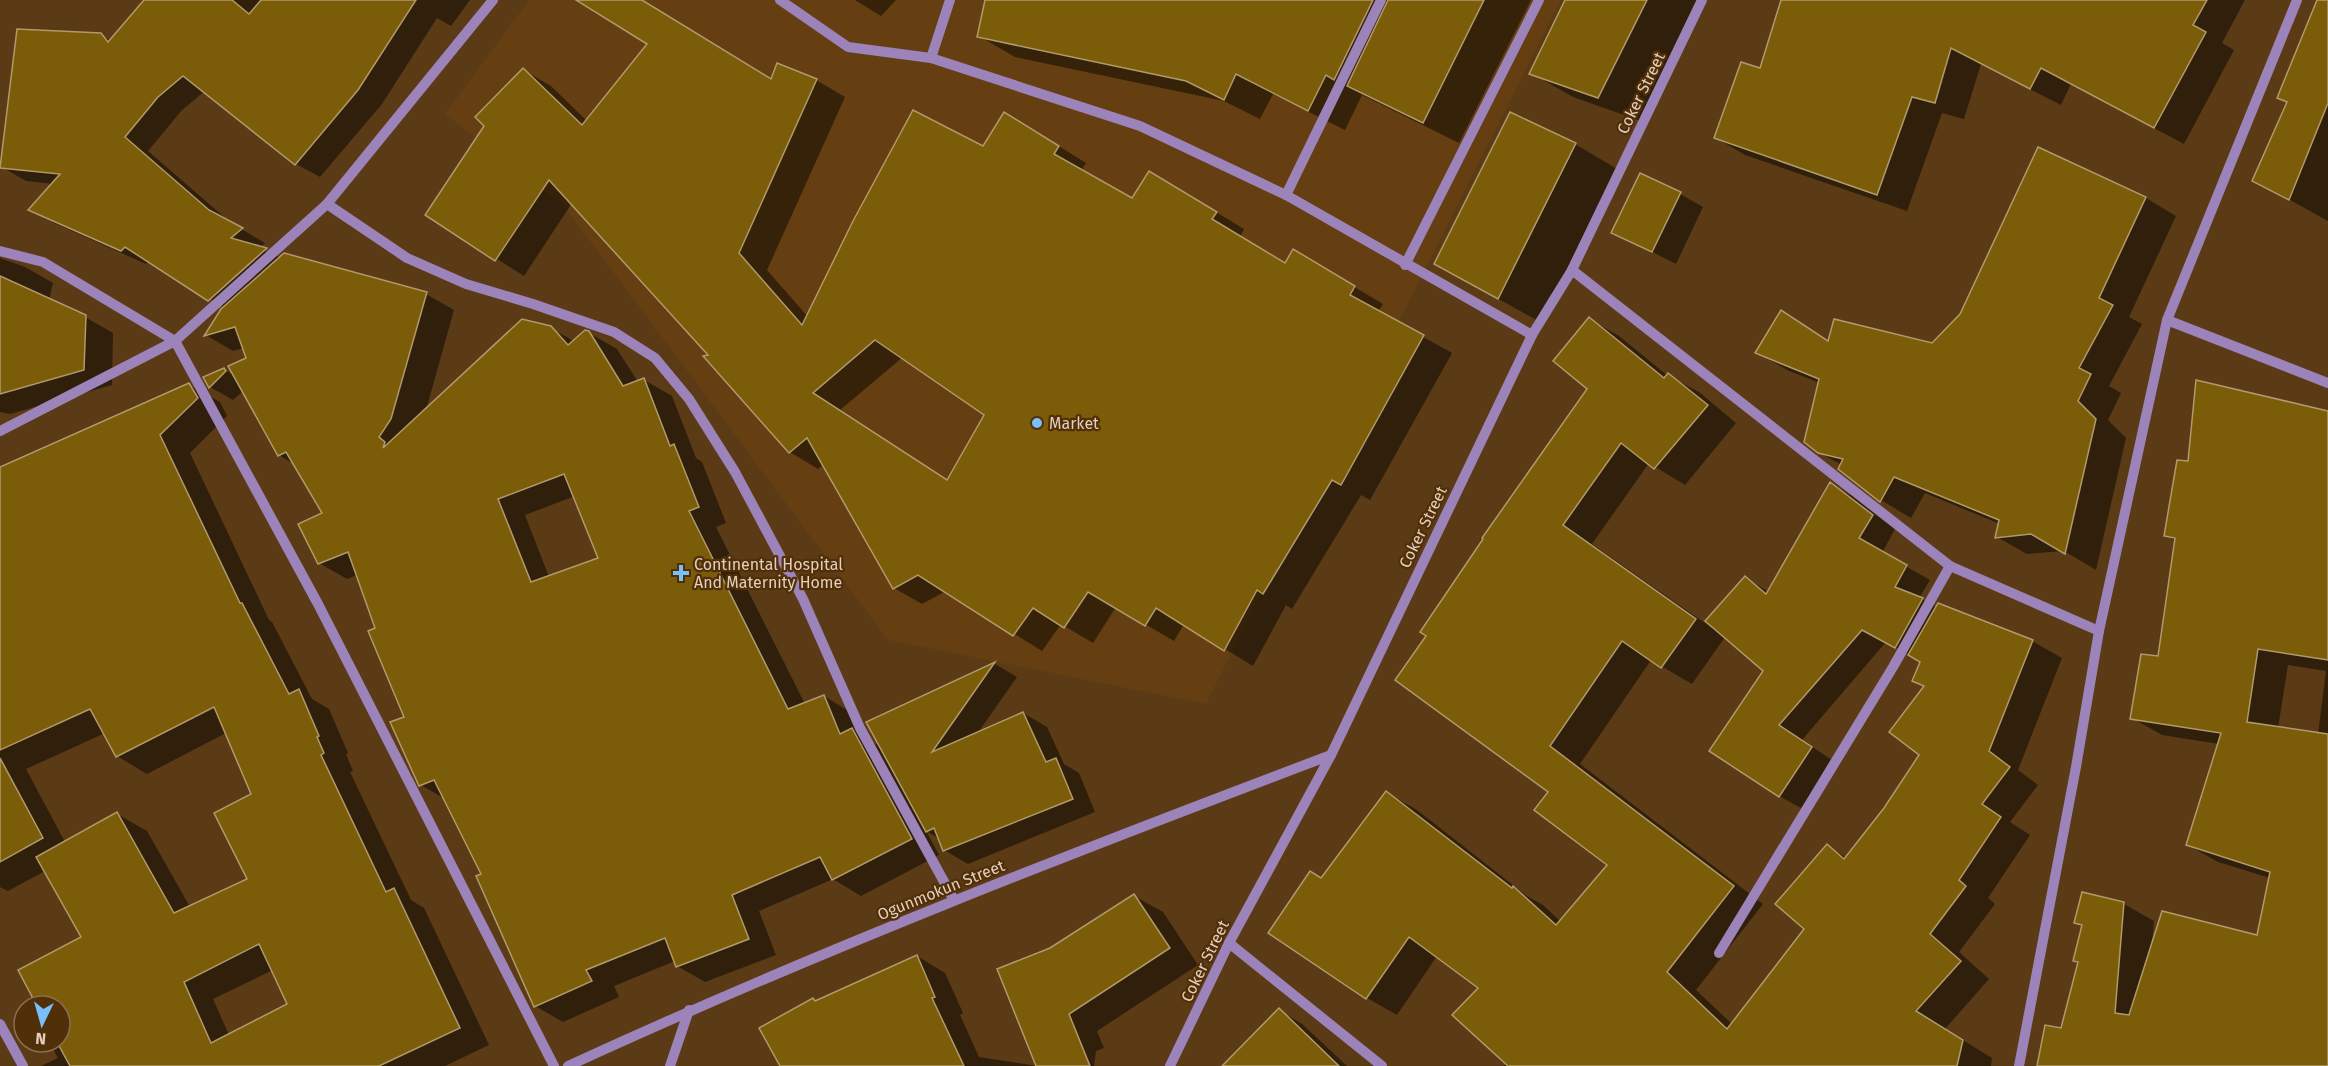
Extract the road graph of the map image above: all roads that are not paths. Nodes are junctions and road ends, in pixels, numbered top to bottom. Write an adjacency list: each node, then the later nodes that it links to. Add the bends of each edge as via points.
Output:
1 (493, 0): 10 (street)
2 (780, 0): 8 (street, via 848,47)
3 (950, 0): 8 (street)
4 (1381, 0): 9 (street)
5 (1539, 0): 12 (street)
6 (1702, 0): 13 (street, Coker Street)
7 (2297, 0): 14 (street)
8 (931, 58): 9 (street, via 1140,126)
9 (1286, 195): 12 (street)
10 (327, 204): 16 (street); 22 (street, via 407,258 466,284 614,332 655,358 690,399 735,471 803,599 860,728)
11 (0, 251): 16 (street, via 43,262)
12 (1406, 265): 15 (street)
13 (1572, 270): 15 (street, Coker Street); 19 (street)
14 (2168, 320): 17 (street); 20 (street)
15 (1532, 335): 21 (street, Coker Street)
16 (175, 341): 18 (street); 28 (street, via 318,604)
17 (2328, 382)
18 (0, 431)
19 (1950, 566): 20 (street); 24 (street)
20 (2099, 631): 33 (street)
21 (1331, 755): 22 (street, Ogunmokun Street); 23 (street, Coker Street)
22 (954, 900): 25 (street, Ogunmokun Street)
23 (1229, 943): 31 (street, Coker Street); 32 (street)
24 (1719, 953)
25 (689, 1010): 29 (street, Ogunmokun Street); 30 (street)
26 (0, 1024): 27 (street)
27 (23, 1066)
28 (554, 1066)
29 (568, 1066)
30 (670, 1066)
31 (1170, 1066)
32 (1382, 1066)
33 (2019, 1066)

